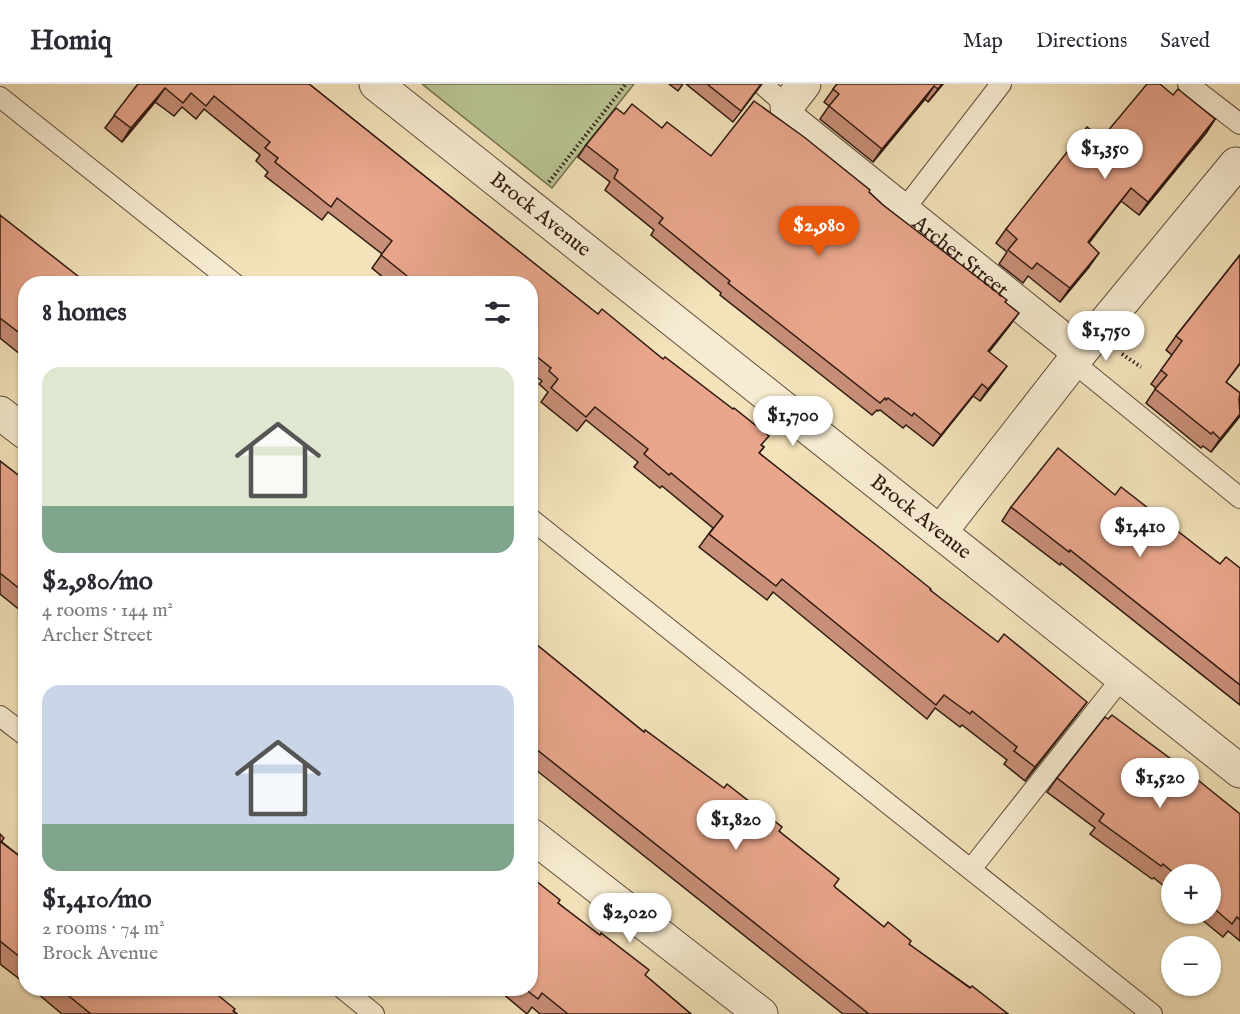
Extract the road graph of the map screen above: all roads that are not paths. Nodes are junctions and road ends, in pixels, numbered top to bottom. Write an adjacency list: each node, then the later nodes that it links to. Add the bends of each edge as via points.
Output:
1 (376, 84): 16 (street, Brock Avenue)
2 (762, 84): 5 (lane)
3 (1001, 84): 9 (lane)
4 (1188, 84): 7 (lane)
5 (795, 95): 9 (street, Archer Street, via 788,118)
6 (0, 97): 10 (lane)
7 (1240, 124)
8 (1236, 164): 11 (street)
9 (903, 211): 11 (street, Archer Street)
10 (225, 276)
11 (1076, 358): 14 (lane); 16 (street)
12 (0, 413): 13 (street)
13 (18, 428)
14 (1240, 498)
15 (538, 525): 22 (lane)
16 (941, 531): 17 (street, Brock Avenue)
17 (1122, 678): 20 (street, Brock Avenue); 22 (lane)
18 (0, 716): 19 (lane)
19 (18, 730)
20 (1240, 771)
21 (538, 840): 25 (street)
22 (971, 869): 26 (lane)
23 (352, 996): 24 (lane)
24 (374, 1014)
25 (761, 1014)
26 (1152, 1014)

